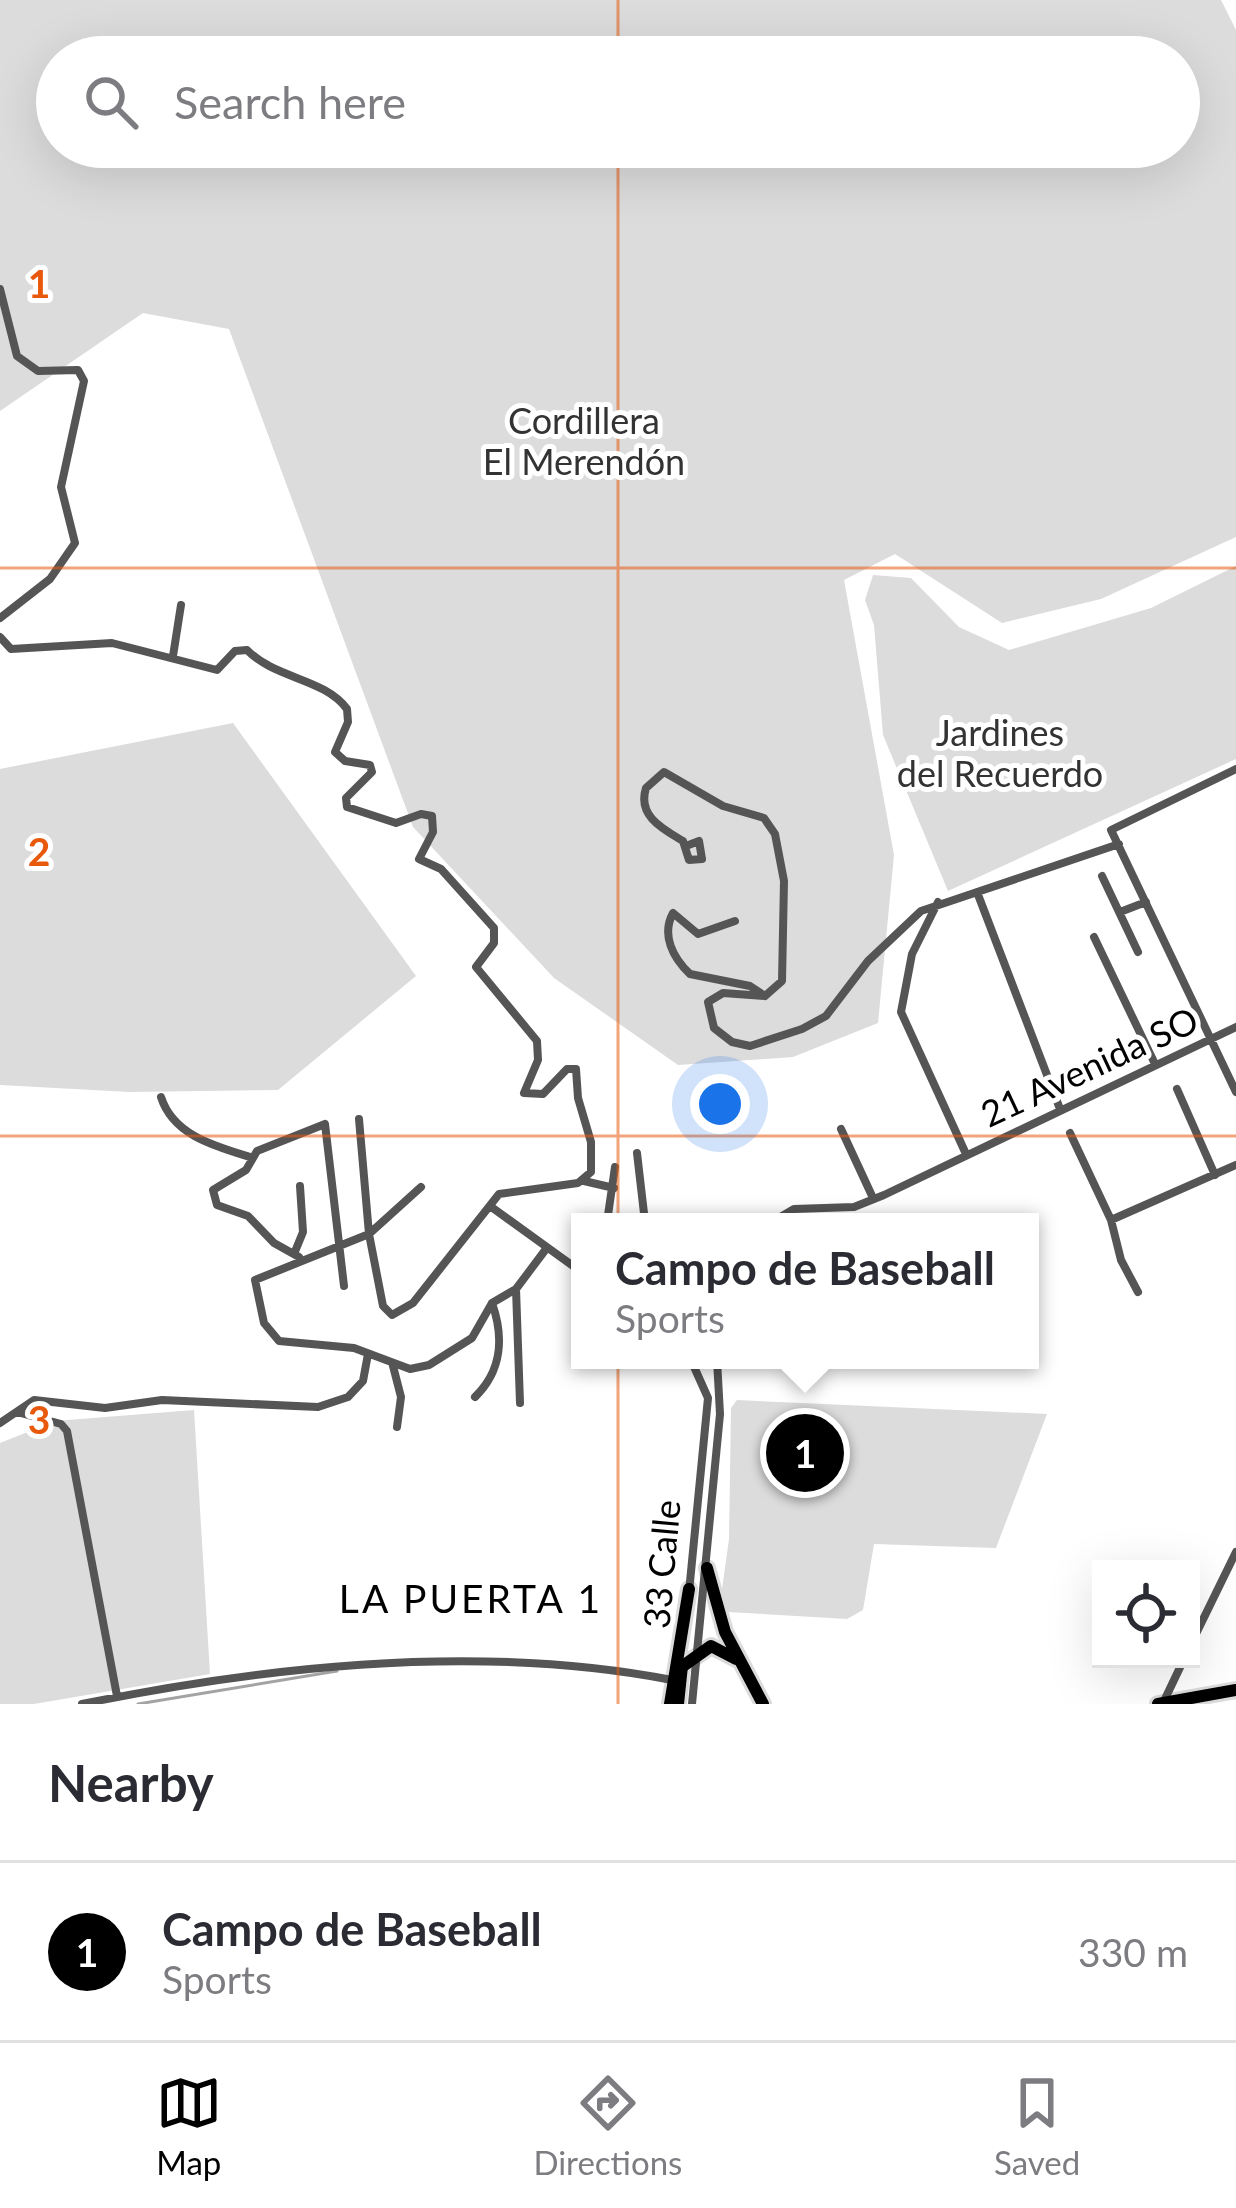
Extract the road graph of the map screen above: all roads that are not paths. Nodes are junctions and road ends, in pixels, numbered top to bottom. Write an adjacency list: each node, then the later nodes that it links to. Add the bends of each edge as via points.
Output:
1 (0, 289): 3 (street, via 17,356 38,371 78,370 84,381 61,487 75,543 50,579)
2 (181, 605): 5 (street)
3 (0, 617)
4 (0, 637): 5 (street, via 11,649 112,643)
5 (173, 656): 34 (street, via 217,670 247,650 276,673 343,703 348,722 337,755 372,770 344,804 396,824 422,814 434,820 418,860 441,869 490,922 495,940 477,970 536,1041 538,1060 524,1093 543,1094 567,1069 578,1072 591,1142)
6 (1236, 770): 7 (street, via 1111,829)
7 (1119, 844): 10 (street); 11 (street)
8 (686, 846): 17 (street, via 645,810 646,788 664,772 723,806 764,818 775,834 784,881 782,981)
9 (1102, 876): 13 (street)
10 (977, 892): 12 (street); 24 (street)
11 (1145, 900): 13 (street); 19 (street)
12 (938, 902): 17 (street, via 868,961 826,1016 750,1046 714,1028 708,1002 715,996); 29 (street, via 912,954 902,1012)
13 (1123, 911): 16 (street)
14 (735, 921): 17 (street, via 698,934 673,913 671,948 690,974)
15 (1094, 937): 20 (street)
16 (1138, 952)
17 (765, 996)
18 (1236, 1027): 19 (street, 21 Avenida SO)
19 (1212, 1038): 20 (street, 21 Avenida SO); 22 (street)
20 (1156, 1064): 24 (street, 21 Avenida SO)
21 (1178, 1089): 33 (street)
22 (1236, 1092)
23 (161, 1096): 30 (street, via 167,1116 184,1130)
24 (1060, 1109): 29 (street, 21 Avenida SO)
25 (359, 1119): 44 (street)
26 (841, 1130): 38 (street)
27 (1070, 1132): 43 (street)
28 (637, 1153): 41 (street)
29 (966, 1154): 38 (street, 21 Avenida SO)
30 (250, 1156): 45 (street, via 325,1124); 47 (street, via 212,1198)
31 (1236, 1165): 33 (street)
32 (615, 1167): 37 (street)
33 (1215, 1175): 43 (street)
34 (584, 1181): 37 (street); 39 (street, via 507,1191)
35 (300, 1186): 47 (street)
36 (421, 1187): 44 (street)
37 (614, 1188): 40 (street)
38 (872, 1198): 42 (street, 21 Avenida SO)
39 (490, 1206): 44 (street, via 398,1315 383,1306); 46 (street)
40 (609, 1213)
41 (645, 1213)
42 (787, 1213)
43 (1114, 1219): 51 (street, via 1121,1260)
44 (370, 1234): 45 (street)
45 (337, 1246): 47 (street); 49 (street)
46 (546, 1250): 48 (street); 50 (street)
47 (297, 1256): 53 (street, via 255,1280 263,1323 279,1342)
48 (571, 1265)
49 (344, 1286)
50 (515, 1289): 52 (street); 59 (street)
51 (1138, 1292)
52 (492, 1303): 54 (street, via 472,1338 443,1357 410,1369); 58 (street, via 500,1352)
53 (368, 1354): 54 (street); 60 (street, via 363,1381 348,1397 318,1407 162,1400 105,1408 34,1400)
54 (393, 1364): 62 (street)
55 (700, 1369): 57 (street)
56 (718, 1369): 64 (street, 33 Calle)
57 (697, 1370): 63 (street, 33 Calle, via 708,1398)
58 (475, 1397)
59 (520, 1403)
60 (15, 1412): 61 (street); 77 (street, via 67,1431)
61 (0, 1423)
62 (397, 1427)
63 (704, 1429): 64 (street); 65 (street, 33 Calle)
64 (718, 1431): 66 (street, 33 Calle)
65 (692, 1540): 66 (street); 69 (street, 33 Calle)
66 (709, 1541): 68 (street, 33 Calle)
67 (1236, 1552): 70 (street)
68 (707, 1568): 71 (street, 33 Calle); 72 (highway)
69 (689, 1589): 73 (street, 33 Calle); 75 (highway)
70 (1200, 1626)
71 (699, 1651): 72 (highway, via 721,1648); 73 (highway); 80 (street, 33 Calle)
72 (742, 1665): 81 (highway)
73 (683, 1666): 79 (main road, 33 Calle)
74 (1179, 1668): 82 (street)
75 (673, 1680): 77 (street, via 604,1667 338,1663); 79 (highway)
76 (1236, 1690): 82 (highway)
77 (111, 1700): 78 (street)
78 (82, 1704)
79 (674, 1704)
80 (692, 1704)
81 (759, 1704)
82 (1161, 1704)

